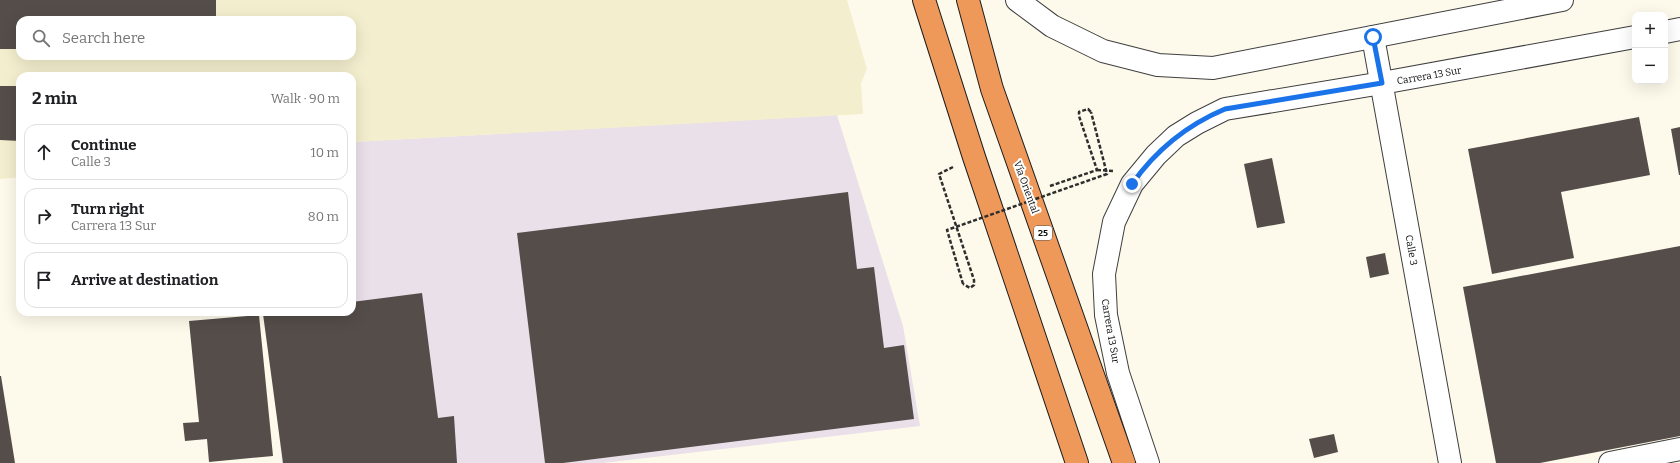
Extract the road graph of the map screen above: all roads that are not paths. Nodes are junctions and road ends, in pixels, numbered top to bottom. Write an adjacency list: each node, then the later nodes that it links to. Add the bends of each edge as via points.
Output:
1 (924, 0): 11 (highway)
2 (968, 0): 12 (highway, Vía Oriental / 25, via 992,89)
3 (1017, 0): 7 (street, via 1052,26 1103,51 1158,65 1213,68)
4 (1562, 0): 7 (street)
5 (1680, 29): 6 (street)
6 (1668, 31)
7 (1373, 37): 9 (street, Calle 3)
8 (1632, 38): 9 (street, Carrera 13 Sur)
9 (1382, 83): 13 (street, Carrera 13 Sur, via 1220,111 1176,136 1132,184 1114,222 1104,274 1106,315 1118,372); 14 (street, Calle 3)
10 (1680, 449): 15 (street)
11 (1077, 463)
12 (1124, 463)
13 (1148, 463)
14 (1450, 463)
15 (1610, 463)

